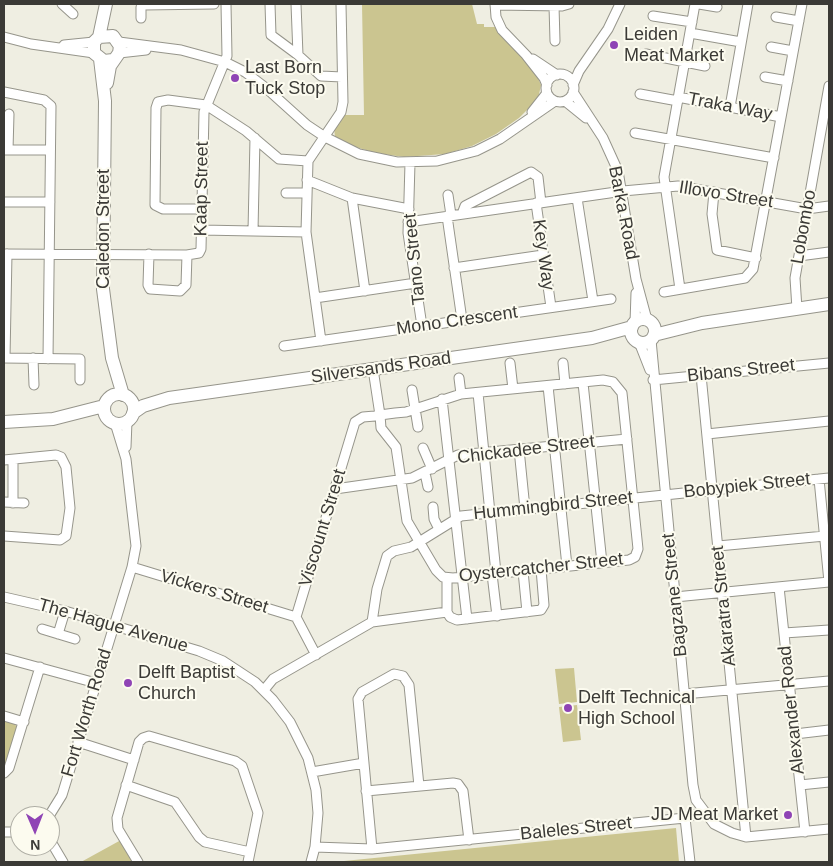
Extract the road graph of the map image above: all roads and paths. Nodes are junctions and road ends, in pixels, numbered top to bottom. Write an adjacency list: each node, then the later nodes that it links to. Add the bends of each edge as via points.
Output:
1 (62, 4): 18 (street)
2 (106, 4): 29 (street, Caledon Street); 30 (street)
3 (165, 4): 4 (street); 21 (street, via 142,6)
4 (214, 4)
5 (226, 4): 36 (street, Kaap Street)
6 (270, 4): 34 (street, via 271,35)
7 (296, 4): 34 (street)
8 (341, 4): 40 (street)
9 (569, 4): 16 (street)
10 (620, 4): 32 (street)
11 (697, 4): 17 (street); 22 (street)
12 (748, 4): 27 (street)
13 (802, 4): 23 (street)
14 (495, 5): 15 (street); 35 (street, via 502,30)
15 (538, 5): 16 (street)
16 (554, 6): 26 (street)
17 (717, 7)
18 (73, 14)
19 (653, 16): 22 (street)
20 (776, 17): 23 (street)
21 (141, 18)
22 (692, 22): 24 (street)
23 (799, 22): 31 (street)
24 (690, 33): 27 (street); 37 (street)
25 (4, 37): 29 (street, via 31,44)
26 (555, 41)
27 (741, 42): 53 (street)
28 (771, 47): 31 (street)
29 (97, 48): 30 (street); 30 (street); 49 (street, Caledon Street)
30 (116, 48): 36 (street, via 181,50); 49 (street, Caledon Street)
31 (794, 51): 42 (street)
32 (592, 53): 39 (street); 45 (street)
33 (646, 54): 37 (street)
34 (298, 55): 40 (street, via 321,76)
35 (526, 55): 39 (street); 44 (street, via 544,78)
36 (225, 62): 52 (street, Kaap Street); 59 (street, via 245,72)
37 (685, 62): 38 (street); 48 (street)
38 (705, 66)
39 (560, 75): 44 (street, via 551,79); 45 (street, via 569,78)
40 (342, 77): 59 (street, via 341,112)
41 (765, 77): 42 (street)
42 (788, 81): 55 (street)
43 (829, 86): 82 (street, Lobombo)
44 (547, 89): 50 (street); 57 (street)
45 (573, 89): 51 (street); 56 (street, Barka Road)
46 (4, 92): 63 (street, via 50,104)
47 (640, 94): 48 (street, Traka Way)
48 (678, 99): 53 (street, Traka Way); 61 (street)
49 (105, 101): 93 (street, Caledon Street)
50 (555, 101): 51 (street); 57 (street)
51 (565, 101): 56 (street, Barka Road)
52 (206, 105): 60 (street); 81 (street, Kaap Street); 81 (street, via 168,100 158,102 156,108 155,205 163,209)
53 (730, 107): 55 (street, Traka Way)
54 (9, 114): 62 (street)
55 (782, 116): 64 (street)
56 (592, 123): 69 (street, Barka Road, via 614,161)
57 (522, 124): 66 (street, via 488,146 463,156)
58 (635, 133): 61 (street)
59 (324, 137): 65 (street); 66 (street, via 365,156)
60 (256, 138): 65 (street, via 279,158 292,162); 88 (street)
61 (671, 140): 64 (street); 68 (street)
62 (6, 150): 63 (street)
63 (50, 150): 77 (street)
64 (774, 158): 78 (street)
65 (308, 161): 67 (street)
66 (410, 163): 83 (street, Tano Street)
67 (307, 180): 72 (street); 74 (street)
68 (665, 186): 69 (street, Illovo Street); 70 (street, Illovo Street); 101 (street)
69 (622, 191): 75 (street, Illovo Street); 113 (street, Barka Road)
70 (714, 192): 78 (street, Illovo Street); 98 (street, via 712,214 717,250)
71 (286, 193): 72 (street)
72 (307, 193): 89 (street)
73 (448, 195): 85 (street)
74 (352, 198): 83 (street); 102 (street)
75 (577, 198): 79 (street, Illovo Street); 106 (street)
76 (4, 202): 77 (street)
77 (50, 202): 92 (street)
78 (766, 202): 82 (street, Illovo Street); 98 (street)
79 (538, 203): 84 (street, Illovo Street); 84 (street, Key Way, via 538,177 531,172 467,205); 96 (street, Key Way)
80 (829, 206): 82 (street, Illovo Street)
81 (202, 209): 87 (street, Kaap Street)
82 (807, 209): 97 (street, Lobombo)
83 (409, 210): 86 (street, Tano Street)
84 (462, 214): 85 (street, Illovo Street)
85 (449, 216): 86 (street, Illovo Street); 99 (street)
86 (408, 222): 100 (street, Tano Street)
87 (201, 230): 88 (street); 95 (street, Kaap Street, via 199,253)
88 (253, 231): 89 (street)
89 (306, 232): 104 (street)
90 (829, 252): 97 (street)
91 (5, 254): 92 (street, Kaap Street); 109 (street)
92 (49, 254): 93 (street, Kaap Street); 118 (street)
93 (103, 254): 94 (street, Kaap Street); 119 (street, Caledon Street, via 104,304)
94 (149, 254): 95 (street, Kaap Street); 95 (street, via 150,289 180,291 186,285)
95 (188, 255)
96 (543, 255): 99 (street); 108 (street, Key Way)
97 (799, 256): 110 (street, Lobombo, via 794,281)
98 (756, 258): 101 (street, via 751,274 745,278)
99 (454, 268): 111 (street)
100 (416, 283): 102 (street); 112 (street, Tano Street)
101 (680, 289): 103 (street)
102 (365, 291): 104 (street)
103 (664, 292)
104 (315, 298): 114 (street)
105 (611, 299): 106 (street, Mono Crescent)
106 (593, 301): 108 (street, Mono Crescent)
107 (829, 304): 110 (street, Silversands Road)
108 (551, 307): 111 (street, Mono Crescent)
109 (5, 308): 116 (street)
110 (797, 308): 113 (street, Silversands Road)
111 (462, 320): 112 (street, Mono Crescent)
112 (422, 326): 114 (street, Mono Crescent)
113 (643, 331): 123 (street, Silversands Road); 126 (street, Bagzane Street)
114 (321, 340): 115 (street, Mono Crescent)
115 (284, 346)
116 (4, 358): 117 (street)
117 (34, 358): 118 (street); 130 (street)
118 (48, 358): 127 (street, via 80,359)
119 (112, 358): 136 (street, Caledon Street); 139 (street, Caledon Street)
120 (829, 362): 124 (street, Bibans Street)
121 (510, 363): 132 (street)
122 (563, 363): 129 (street)
123 (373, 369): 137 (street, Silversands Road); 141 (street)
124 (701, 376): 126 (street, Bibans Street); 147 (street, Akaratra Street)
125 (459, 378): 135 (street)
126 (653, 378): 163 (street, Bagzane Street)
127 (80, 380)
128 (583, 383): 129 (street); 148 (street, via 607,380 616,384 622,393); 149 (street)
129 (565, 384): 131 (street)
130 (34, 385)
131 (548, 386): 132 (street); 150 (street)
132 (513, 389): 134 (street)
133 (412, 390): 140 (street)
134 (478, 393): 135 (street); 153 (street)
135 (461, 394): 138 (street)
136 (126, 397): 137 (street, Silversands Road); 139 (street, Silversands Road, via 116,395); 143 (street, Caledon Street, via 132,403)
137 (169, 398): 143 (street, Silversands Road, via 143,406)
138 (442, 399): 140 (street); 154 (street)
139 (107, 402): 142 (street); 143 (street)
140 (414, 409): 141 (street); 146 (street)
141 (380, 415): 159 (street, via 383,431 396,447); 161 (street, Viscount Street, via 363,417 355,422)
142 (68, 417): 143 (street); 145 (street)
143 (121, 419): 180 (street, Fort Worth Road, via 136,538)
144 (829, 421): 147 (street)
145 (4, 422)
146 (418, 427)
147 (707, 434): 162 (street, Akaratra Street)
148 (627, 439): 149 (street, Chickadee Street); 164 (street)
149 (589, 442): 150 (street, Chickadee Street); 166 (street)
150 (554, 446): 152 (street, Chickadee Street); 168 (street)
151 (423, 448): 156 (street)
152 (519, 449): 153 (street, Chickadee Street); 170 (street)
153 (484, 453): 154 (street, Chickadee Street); 171 (street)
154 (449, 459): 156 (street, Chickadee Street); 172 (street)
155 (8, 461): 165 (street); 174 (street, via 56,455 64,460 70,495 69,522 66,536 57,541)
156 (428, 471): 159 (street, Chickadee Street); 160 (street)
157 (829, 478): 158 (street, Bobypiek Street)
158 (819, 479): 162 (street, Bobypiek Street); 175 (street)
159 (401, 480): 161 (street, Chickadee Street); 176 (street, via 407,521)
160 (428, 487)
161 (335, 490): 195 (street, Viscount Street)
162 (712, 490): 163 (street, Bobypiek Street); 177 (street, Akaratra Street)
163 (665, 494): 164 (street, Hummingbird Street); 190 (street, Bagzane Street)
164 (632, 498): 166 (street, Hummingbird Street); 178 (street, Oystercatcher Street, via 638,549 635,557)
165 (8, 502): 167 (street)
166 (595, 502): 168 (street, Hummingbird Street); 178 (street)
167 (24, 503)
168 (560, 506): 170 (street, Hummingbird Street); 179 (street)
169 (433, 507): 173 (street)
170 (525, 509): 171 (street, Hummingbird Street)
171 (490, 512): 172 (street, Hummingbird Street); 183 (street)
172 (455, 519): 173 (street, Hummingbird Street); 184 (street)
173 (439, 529): 176 (street, Hummingbird Street)
174 (4, 536)
175 (825, 536): 177 (street); 186 (street)
176 (419, 542): 185 (street, via 436,570); 197 (street, Hummingbird Street, via 392,552 386,558 376,591)
177 (718, 546): 188 (street, Akaratra Street)
178 (602, 563): 179 (street, Oystercatcher Street)
179 (567, 566): 181 (street, Oystercatcher Street)
180 (132, 567): 195 (street, Vickers Street); 198 (street, Fort Worth Road)
181 (542, 569): 182 (street, Oystercatcher Street); 193 (street, via 544,605 542,609)
182 (523, 570): 183 (street, Oystercatcher Street); 193 (street)
183 (494, 573): 184 (street, Oystercatcher Street); 194 (street)
184 (462, 576): 185 (street, Oystercatcher Street); 196 (street)
185 (447, 578): 192 (street)
186 (829, 582): 187 (street)
187 (780, 587): 188 (street); 201 (street, Alexander Road)
188 (724, 593): 190 (street); 211 (street, Akaratra Street)
189 (4, 597): 191 (street, The Hague Avenue)
190 (675, 598): 212 (street, Bagzane Street)
191 (65, 611): 198 (street, The Hague Avenue); 202 (street)
192 (447, 612): 196 (street, via 454,620); 197 (street)
193 (527, 612): 194 (street)
194 (497, 616): 196 (street)
195 (296, 617): 204 (street)
196 (467, 619)
197 (372, 622): 204 (street)
198 (114, 625): 208 (street, Fort Worth Road); 210 (street, The Hague Avenue, via 211,656 245,674)
199 (42, 628): 202 (street)
200 (829, 630): 201 (street)
201 (784, 633): 209 (street, Alexander Road)
202 (58, 634): 203 (street)
203 (75, 639)
204 (316, 655): 210 (street, via 272,680)
205 (4, 658): 206 (street)
206 (40, 666): 208 (street); 214 (street)
207 (829, 681): 209 (street)
208 (96, 683): 217 (street, Fort Worth Road)
209 (790, 685): 211 (street); 216 (street, Alexander Road)
210 (264, 690): 220 (street, The Hague Avenue, via 294,728)
211 (732, 690): 212 (street); 232 (street, Akaratra Street)
212 (684, 694): 228 (street, Bagzane Street, via 693,785)
213 (4, 716): 214 (street)
214 (24, 722): 221 (street, via 9,768)
215 (829, 730): 216 (street)
216 (794, 734): 224 (street, Alexander Road)
217 (78, 742): 218 (street); 227 (street, Fort Worth Road, via 62,795)
218 (134, 760): 223 (street); 236 (street, via 140,741 149,736 240,764 258,813)
219 (364, 763): 220 (street); 225 (street, via 358,696 391,674 400,674 409,685); 226 (street)
220 (312, 772): 234 (street, The Hague Avenue, via 318,813)
221 (4, 773)
222 (829, 782): 224 (street)
223 (126, 785): 236 (street, via 175,802 205,842); 237 (street, via 117,823)
224 (800, 785): 231 (street, Alexander Road)
225 (419, 786): 226 (street); 233 (street, via 453,783 460,786)
226 (366, 791): 235 (street)
227 (55, 806)
228 (703, 812): 229 (street, Baleles Street); 232 (street, via 714,824)
229 (685, 818): 233 (street, Baleles Street); 240 (street)
230 (829, 829): 231 (street)
231 (804, 832): 232 (street)
232 (746, 837)
233 (469, 840): 235 (street, Baleles Street)
234 (315, 847): 235 (street, Baleles Street); 239 (street, The Hague Avenue)
235 (372, 849)
236 (250, 852): 238 (street)
237 (138, 862)
238 (248, 862)
239 (312, 862)
240 (690, 862)

